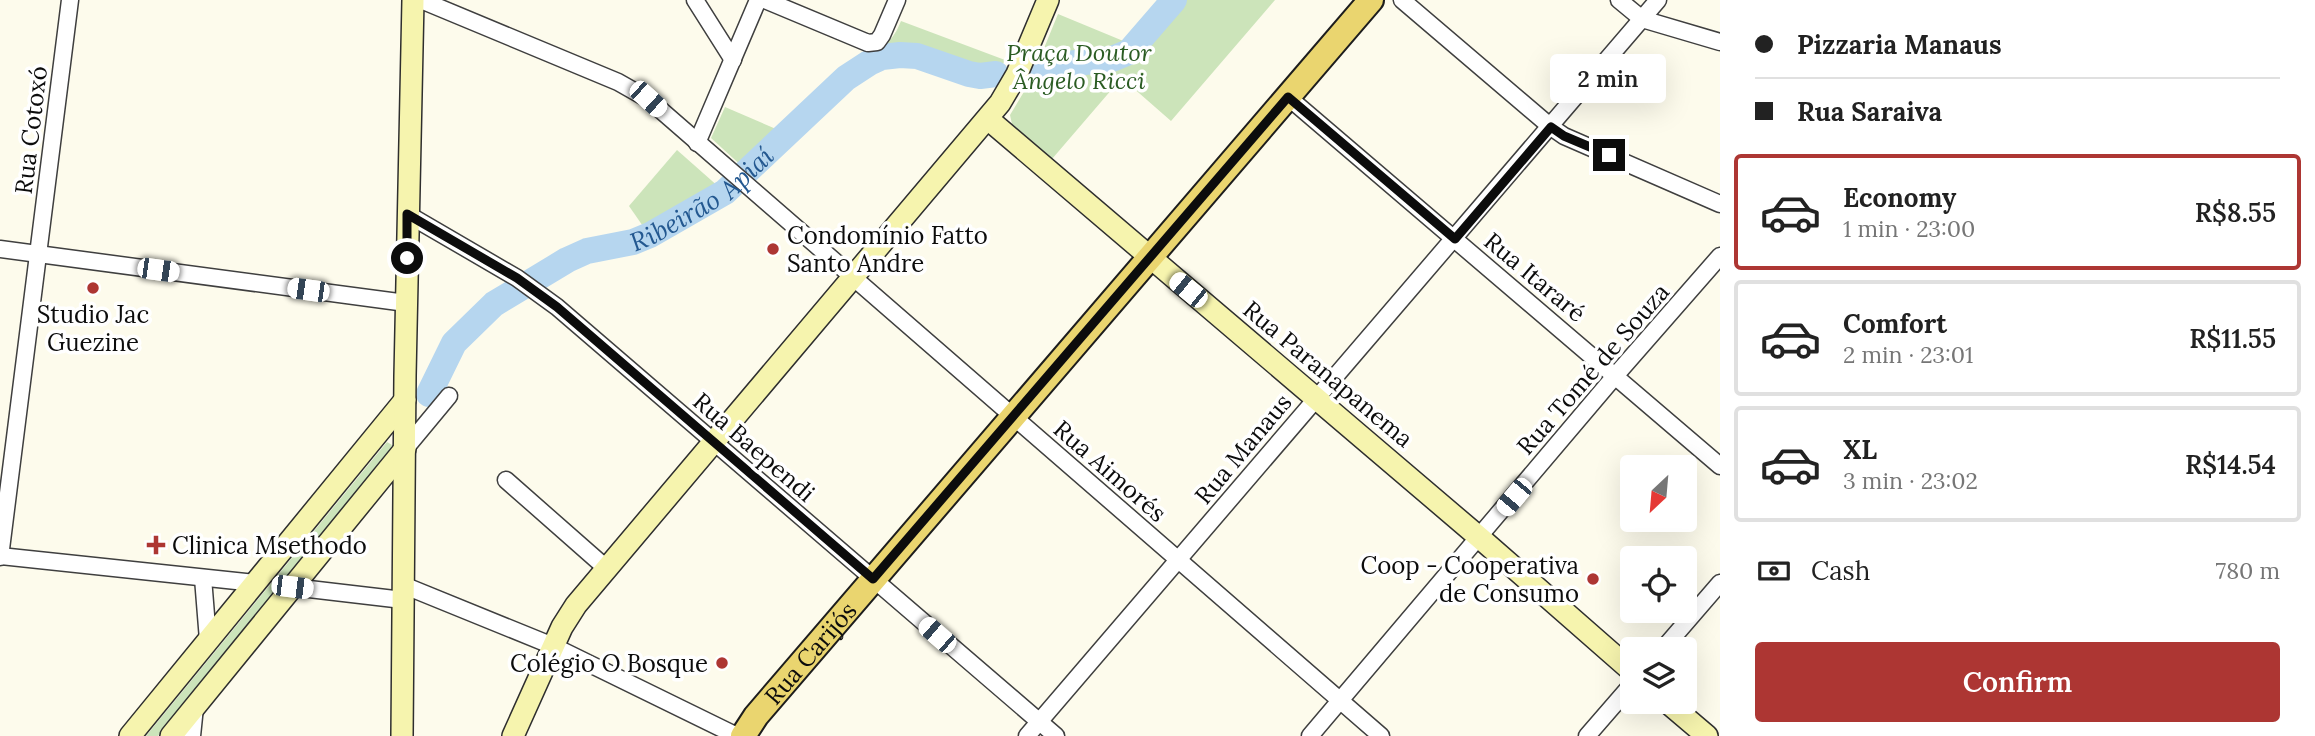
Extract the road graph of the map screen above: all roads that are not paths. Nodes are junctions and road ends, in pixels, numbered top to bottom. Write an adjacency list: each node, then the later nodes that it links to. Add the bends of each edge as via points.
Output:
1 (70, 0): 24 (street, Rua Cotoxó)
2 (413, 0): 21 (street)
3 (421, 0): 19 (street, Rua Aimorés, via 618,82 648,99)
4 (695, 0): 15 (street)
5 (758, 0): 15 (street)
6 (765, 0): 7 (street, via 868,43 883,35)
7 (897, 0)
8 (1048, 0): 17 (street, via 1017,74)
9 (1371, 0): 16 (main road, Rua Carijós)
10 (1402, 0): 18 (street)
11 (1619, 0): 13 (street)
12 (1658, 0): 13 (street, Rua Manaus)
13 (1642, 19): 14 (street); 18 (street, Rua Manaus)
14 (1720, 42)
15 (733, 60): 19 (street)
16 (1288, 97): 22 (street, Rua Itararé); 26 (main road, Rua Carijós)
17 (988, 119): 26 (street, Rua Paranapanema); 27 (street)
18 (1551, 127): 20 (street); 22 (street, Rua Manaus)
19 (697, 143): 27 (street, Rua Aimorés)
20 (1720, 204)
21 (407, 214): 28 (street); 34 (street, Rua Baependi, via 537,292)
22 (1455, 239): 29 (street, Rua Itararé); 31 (street, Rua Manaus)
23 (0, 249): 24 (street)
24 (38, 254): 28 (street); 39 (street, Rua Cotoxó)
25 (1720, 256): 29 (street, Rua Tomé de Souza)
26 (1150, 258): 31 (street, Rua Paranapanema); 33 (main road, Rua Carijós)
27 (852, 278): 33 (street, Rua Aimorés); 34 (street)
28 (406, 303): 32 (street)
29 (1615, 376): 36 (street, Rua Itararé); 38 (street, Rua Tomé de Souza)
30 (449, 396): 35 (street)
31 (1317, 398): 38 (street, Rua Paranapanema); 40 (street, Rua Manaus)
32 (405, 400): 35 (street); 44 (street)
33 (1013, 417): 40 (street, Rua Aimorés); 43 (main road, Rua Carijós)
34 (713, 442): 41 (street); 43 (street, Rua Baependi)
35 (405, 449): 46 (street); 47 (street)
36 (1720, 466)
37 (506, 480): 41 (street)
38 (1480, 538): 51 (street, Rua Paranapanema); 53 (street, Rua Tomé de Souza)
39 (0, 557): 42 (street)
40 (1178, 561): 53 (street, Rua Aimorés); 56 (street, Rua Manaus)
41 (606, 568): 50 (street, via 576,605)
42 (203, 578): 44 (street); 49 (street)
43 (873, 579): 56 (street, Rua Baependi); 63 (main road, Rua Carijós)
44 (255, 583): 49 (street)
45 (1720, 583): 48 (street)
46 (292, 587): 47 (street); 54 (street)
47 (403, 592): 50 (street); 60 (street)
48 (1673, 637)
49 (208, 640): 57 (street)
50 (553, 646): 61 (street); 62 (street)
51 (1620, 661)
52 (1620, 698): 68 (street)
53 (1340, 701): 66 (street, Rua Tomé de Souza); 67 (street, Rua Aimorés)
54 (195, 707): 58 (street); 59 (street)
55 (1681, 714): 69 (street)
56 (1039, 722): 64 (street, Rua Manaus); 65 (street, Rua Baependi)
57 (130, 736)
58 (171, 736)
59 (192, 736)
60 (402, 736)
61 (513, 736)
62 (737, 736)
63 (743, 736)
64 (1027, 736)
65 (1056, 736)
66 (1310, 736)
67 (1381, 736)
68 (1587, 736)
69 (1707, 736)

